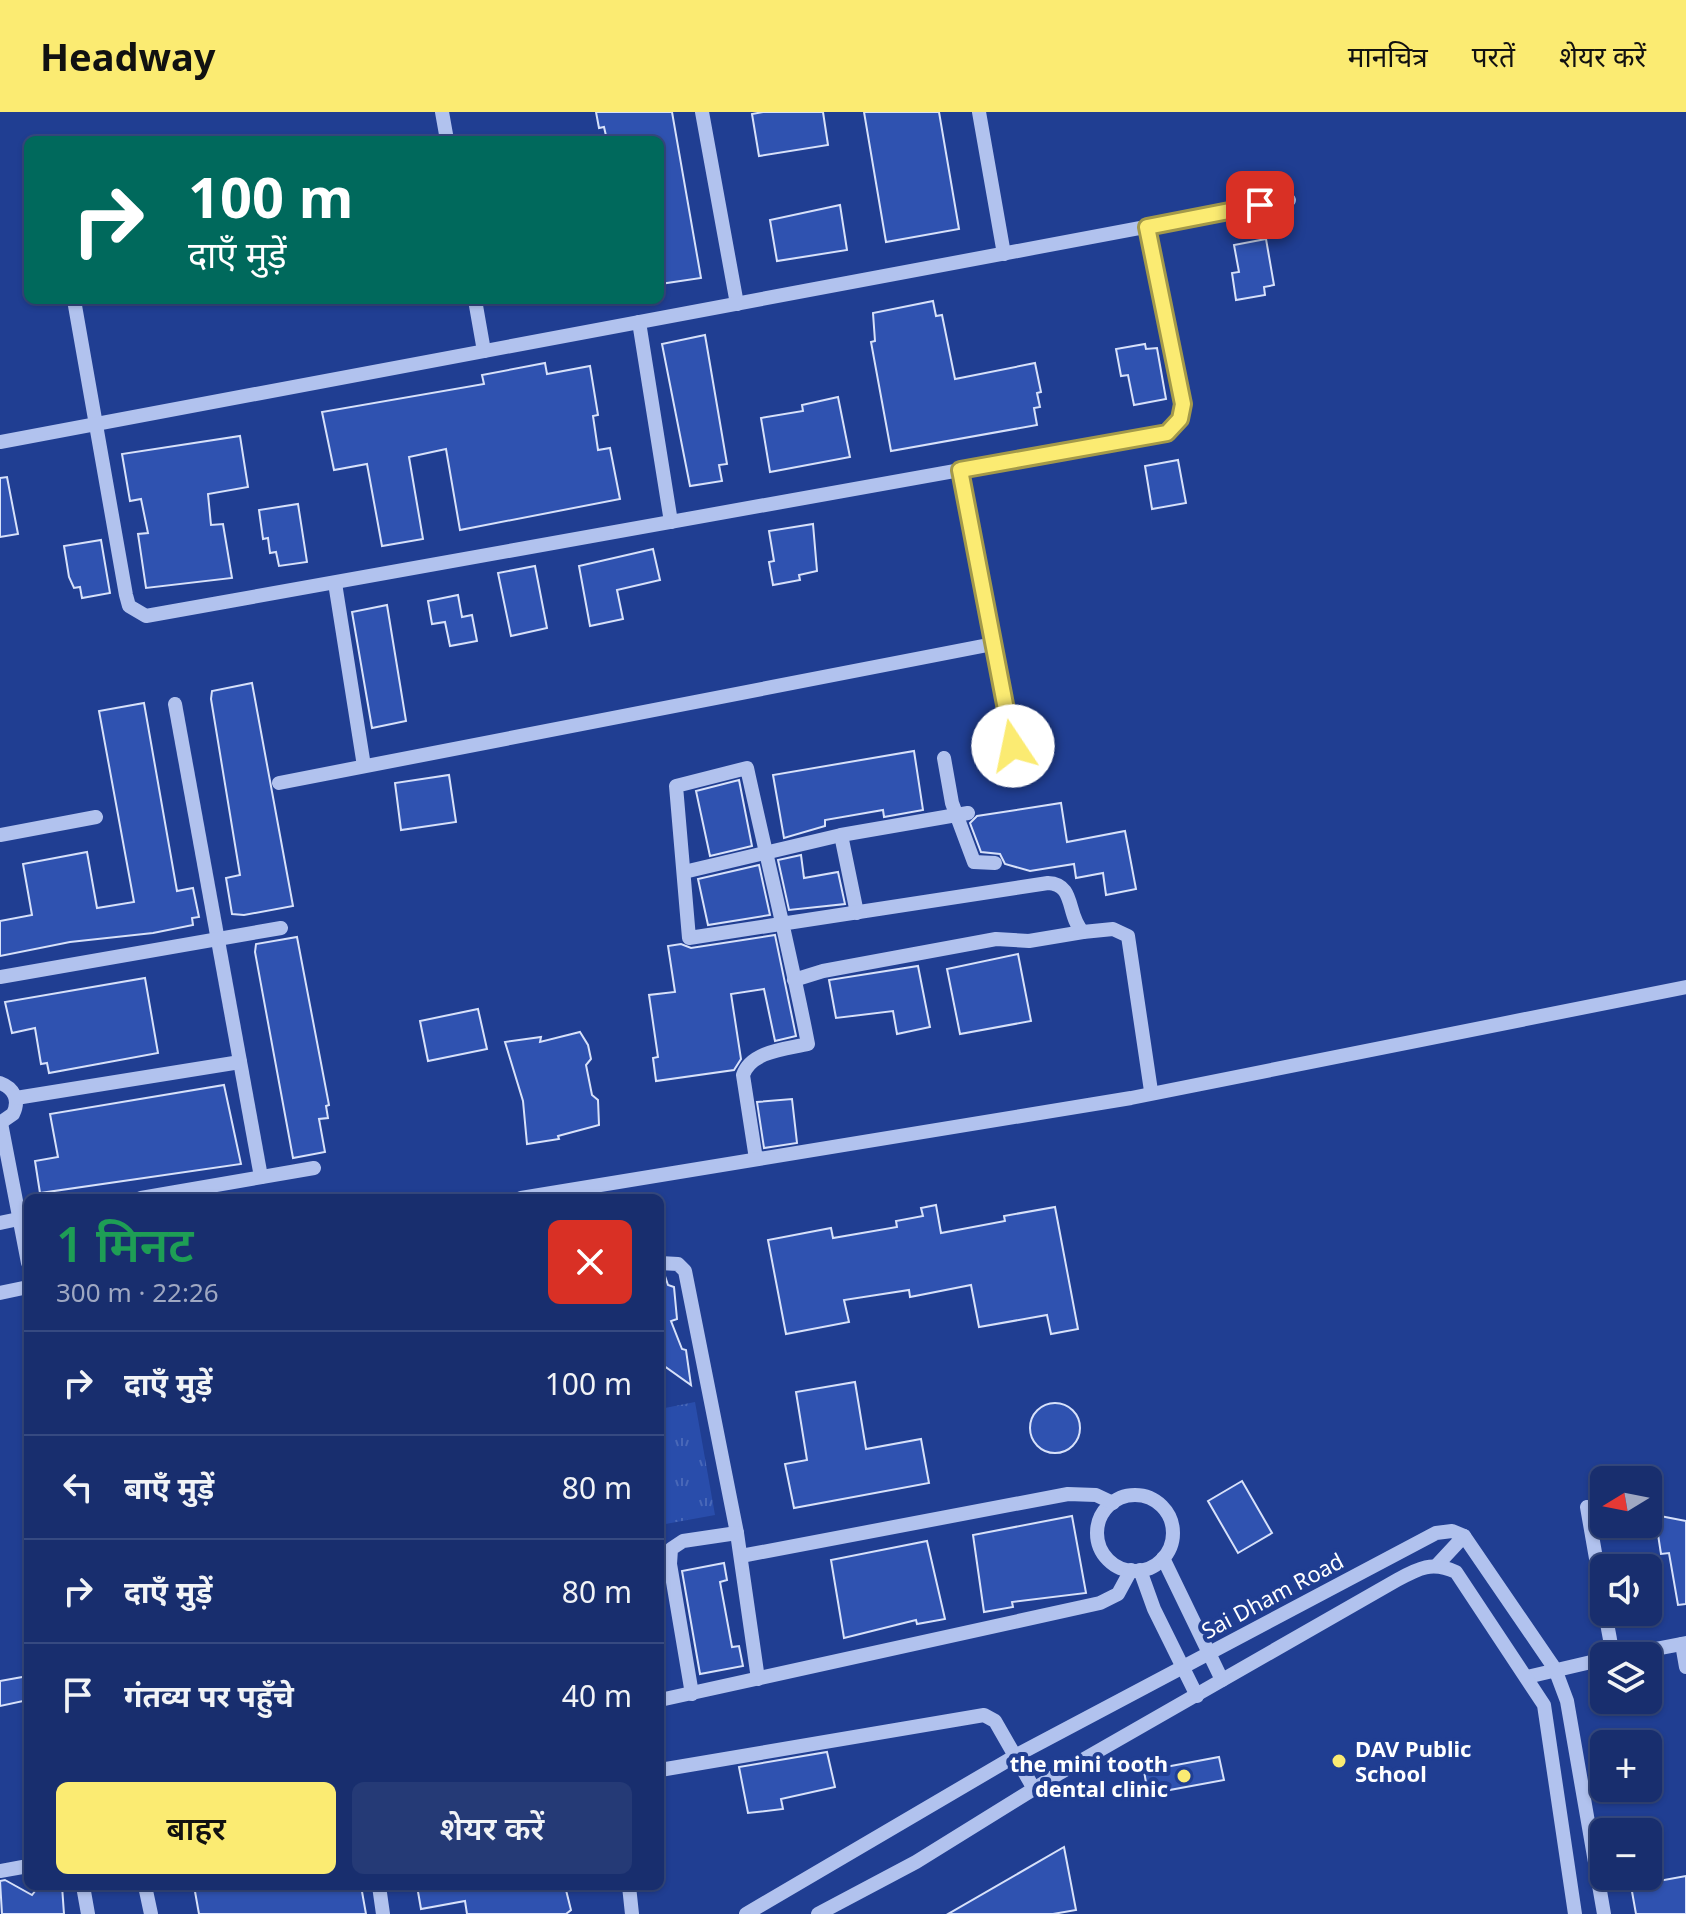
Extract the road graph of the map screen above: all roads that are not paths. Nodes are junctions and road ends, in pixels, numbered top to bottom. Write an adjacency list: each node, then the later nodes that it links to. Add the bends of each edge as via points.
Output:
1 (442, 112): 4 (street)
2 (702, 112): 10 (street)
3 (979, 112): 7 (street)
4 (446, 136)
5 (1289, 200): 6 (street)
6 (1147, 227): 7 (street); 15 (street, via 1183,404 1180,419 1167,433)
7 (1004, 254): 10 (street)
8 (75, 304): 13 (street)
9 (476, 304): 12 (street)
10 (737, 304): 11 (street)
11 (639, 322): 12 (street); 16 (street)
12 (484, 351): 13 (street)
13 (96, 424): 14 (street); 17 (street, via 126,595 136,613 160,615)
14 (0, 442)
15 (960, 470): 16 (street); 18 (street)
16 (671, 522): 17 (street)
17 (335, 583): 22 (street)
18 (993, 644): 20 (street); 22 (street)
19 (175, 704): 35 (street)
20 (1013, 746)
21 (944, 758): 24 (street, via 952,803)
22 (364, 766): 23 (street)
23 (279, 783)
24 (963, 814): 27 (street); 29 (street, via 974,862)
25 (96, 817): 26 (street)
26 (0, 835)
27 (841, 835): 28 (street); 31 (street)
28 (765, 851): 30 (street); 30 (street, via 747,768 676,786); 32 (street)
29 (995, 863)
30 (684, 872): 32 (street, via 689,938)
31 (857, 913): 32 (street); 34 (street, via 1053,883 1065,889)
32 (781, 925): 37 (street)
33 (281, 928): 35 (street)
34 (1083, 932): 37 (street, via 1029,941 996,939); 41 (street, via 1113,929 1128,936)
35 (218, 939): 36 (street); 39 (street)
36 (0, 977)
37 (794, 980): 44 (street, via 808,1044 758,1057 743,1075)
38 (1686, 987): 41 (street)
39 (240, 1062): 42 (street); 46 (street)
40 (0, 1083): 42 (street)
41 (1151, 1091): 44 (street)
42 (16, 1098): 43 (street, via 13,1114)
43 (0, 1123): 49 (street)
44 (756, 1159): 48 (street)
45 (314, 1168): 46 (street)
46 (261, 1177): 47 (street)
47 (164, 1194)
48 (557, 1194)
49 (24, 1218): 50 (street)
50 (0, 1223)
51 (664, 1263): 56 (street, via 678,1264 685,1271)
52 (24, 1288): 53 (street)
53 (0, 1293)
54 (1113, 1503): 59 (street, via 1096,1495 1068,1494); 60 (street, via 1141,1495 1163,1507 1173,1529); 62 (street, via 1101,1518 1099,1543 1113,1563)
55 (1587, 1507): 58 (street)
56 (737, 1533): 59 (street); 73 (street, via 683,1541 671,1549)
57 (1464, 1536): 61 (street); 65 (street, Sai Dham Road, via 1436,1533); 69 (street)
58 (1595, 1554)
59 (741, 1556): 71 (street)
60 (1163, 1558): 62 (street); 65 (street)
61 (1438, 1564): 70 (street, via 1456,1572); 72 (street, via 1408,1574)
62 (1136, 1570): 68 (street); 71 (street, via 1118,1594 1100,1603)
63 (1684, 1644): 64 (street); 67 (street)
64 (1662, 1648)
65 (1210, 1651): 68 (street, Sai Dham Road); 72 (street)
66 (1590, 1662): 69 (street)
67 (1686, 1667)
68 (1183, 1668): 74 (street); 76 (street, Sai Dham Road)
69 (1555, 1669): 70 (street); 92 (street, via 1567,1701)
70 (1527, 1677): 91 (street, via 1544,1705)
71 (758, 1679): 73 (street)
72 (1222, 1680): 74 (street)
73 (692, 1694): 75 (street)
74 (1197, 1696): 78 (street)
75 (664, 1699)
76 (1017, 1755): 77 (street, via 995,1721 984,1715); 78 (street); 89 (street, Sai Dham Road)
77 (664, 1769)
78 (1034, 1789): 90 (street, via 916,1862)
79 (24, 1867): 80 (street)
80 (0, 1871)
81 (84, 1890): 85 (street)
82 (146, 1890): 86 (street)
83 (380, 1890): 87 (street)
84 (629, 1890): 88 (street)
85 (88, 1914)
86 (151, 1914)
87 (383, 1914)
88 (632, 1914)
89 (746, 1914)
90 (818, 1914)
91 (1575, 1914)
92 (1604, 1914)

